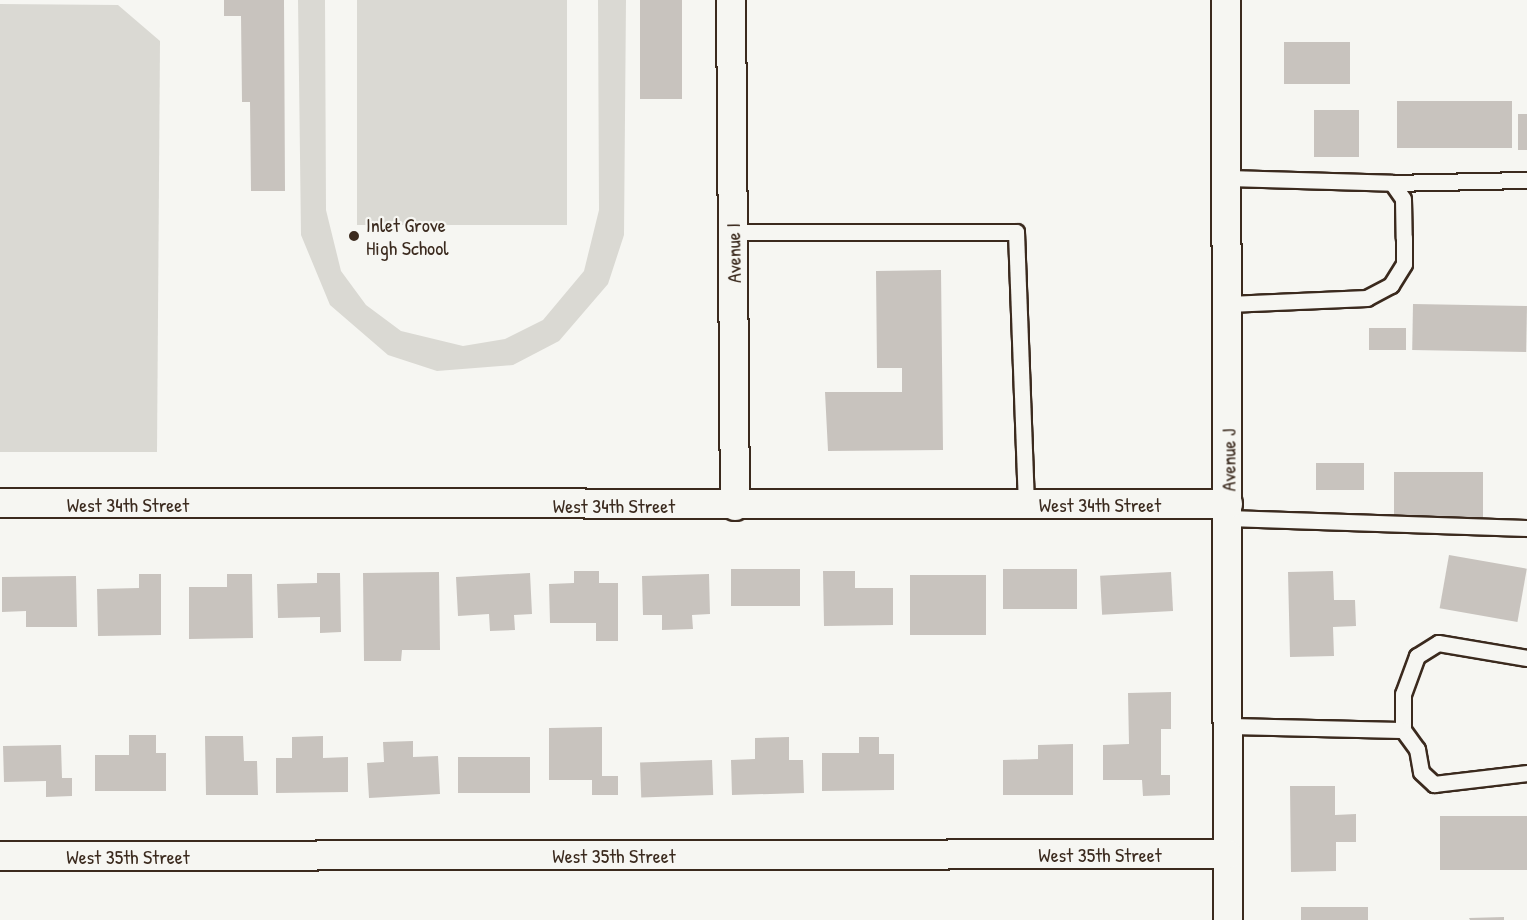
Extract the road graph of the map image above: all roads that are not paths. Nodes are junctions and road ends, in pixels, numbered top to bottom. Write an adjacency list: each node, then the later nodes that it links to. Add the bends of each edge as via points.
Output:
1 (731, 0): 6 (street, Avenue I)
2 (1226, 0): 3 (street, Avenue J)
3 (1227, 178): 5 (lane); 7 (street, Avenue J)
4 (1527, 180): 5 (lane)
5 (1392, 183): 7 (lane, via 1403,199 1404,264 1391,285 1367,298)
6 (733, 232): 9 (lane, via 1016,232); 10 (street, Avenue I)
7 (1228, 304): 11 (street, Avenue J)
8 (0, 503): 10 (street, West 34th Street)
9 (1026, 505): 10 (street, West 34th Street); 11 (street, West 34th Street)
10 (735, 506)
11 (1228, 511): 12 (lane); 14 (street, Avenue J)
12 (1527, 528)
13 (1527, 658): 15 (lane, via 1438,643 1417,656 1403,694)
14 (1228, 726): 15 (lane); 17 (street, Avenue J)
15 (1403, 730): 16 (lane, via 1417,749 1421,772 1434,784)
16 (1527, 773)
17 (1228, 854): 18 (street, West 35th Street); 19 (street, Avenue J)
18 (0, 856)
19 (1228, 920)

